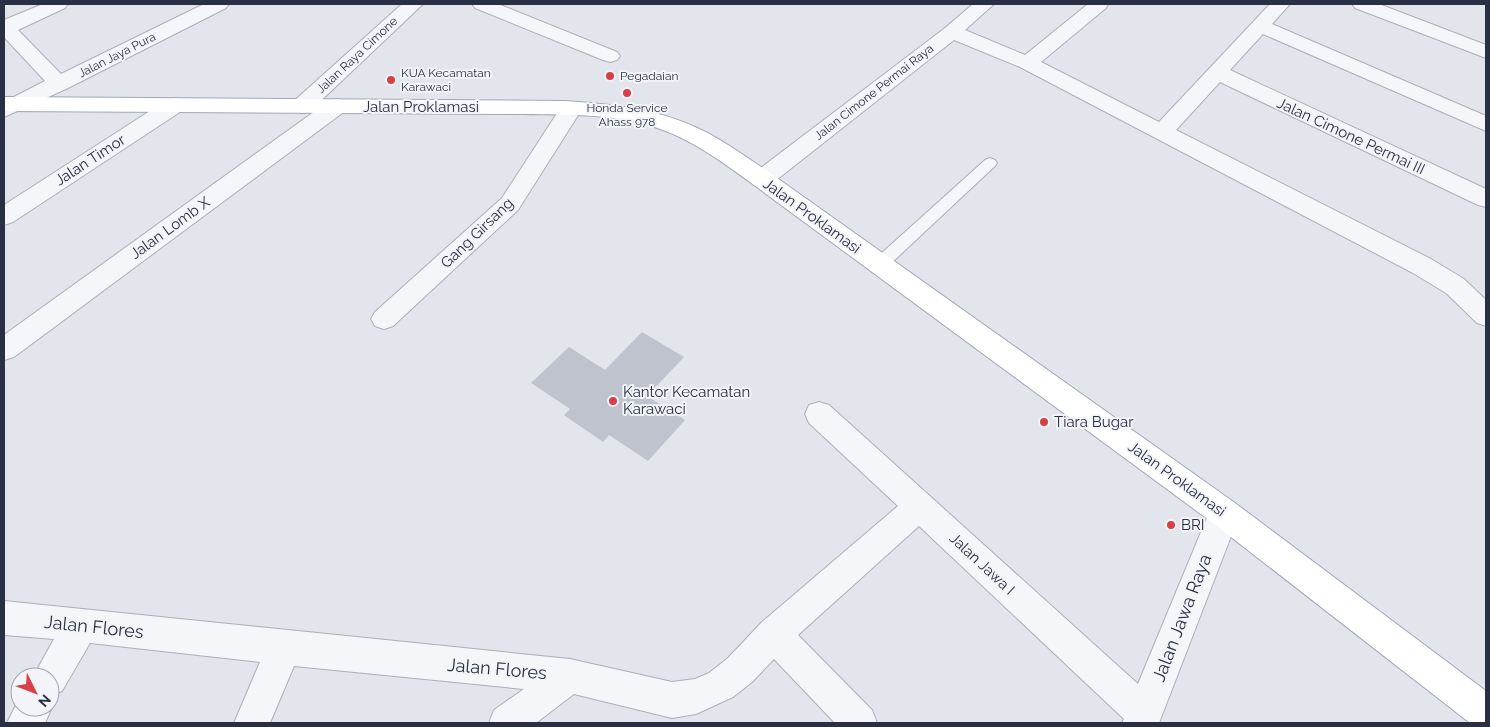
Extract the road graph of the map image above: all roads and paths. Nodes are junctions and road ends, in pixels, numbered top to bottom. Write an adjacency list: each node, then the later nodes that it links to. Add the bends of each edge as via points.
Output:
1 (58, 4): 10 (street)
2 (219, 4): 16 (street, Jalan Jaya Pura)
3 (413, 4): 19 (street, Jalan Raya Cimone)
4 (482, 4): 13 (street)
5 (984, 4): 11 (street, Jalan Cimone Permai Raya)
6 (1100, 4): 14 (street)
7 (1280, 4): 9 (street)
8 (1362, 4): 12 (street)
9 (1260, 26): 15 (street); 22 (street)
10 (4, 27): 16 (street)
11 (952, 32): 14 (street); 25 (street, Jalan Cimone Permai Raya)
12 (1486, 52)
13 (610, 56)
14 (1027, 64): 23 (street)
15 (1217, 72): 23 (street); 26 (street, Jalan Cimone Permai III)
16 (59, 84): 18 (street, Jalan Jaya Pura)
17 (176, 105): 18 (main road, Jalan Proklamasi); 19 (main road, Jalan Proklamasi); 27 (street, Jalan Timor)
18 (7, 106)
19 (302, 106): 20 (main road, Jalan Proklamasi)
20 (337, 106): 21 (main road, Jalan Proklamasi); 31 (street, Jalan Lomb X)
21 (571, 109): 25 (main road, Jalan Proklamasi, via 642,116 687,131); 30 (street, Gang Girsang, via 510,204)
22 (1486, 124)
23 (1162, 132): 29 (street, via 1441,276)
24 (990, 163): 28 (lane)
25 (762, 180): 28 (main road, Jalan Proklamasi)
26 (1486, 199)
27 (4, 216)
28 (880, 264): 34 (main road, Jalan Proklamasi)
29 (1486, 316)
30 (384, 319)
31 (4, 349)
32 (819, 414): 33 (street, Jalan Jawa I)
33 (919, 506): 37 (street, Jalan Flores); 42 (street, Jalan Jawa I)
34 (1224, 513): 41 (main road, Jalan Proklamasi); 42 (street, Jalan Jawa Raya)
35 (4, 618): 36 (street, Jalan Flores)
36 (81, 625): 38 (street, Jalan Flores); 39 (street)
37 (774, 634): 40 (street, Jalan Flores, via 740,670 720,685 696,696 672,700); 45 (street)
38 (284, 648): 40 (street, Jalan Flores); 43 (street)
39 (57, 667)
40 (570, 676): 44 (street)
41 (1485, 710)
42 (1142, 718)
43 (252, 723)
44 (507, 723)
45 (859, 723)

